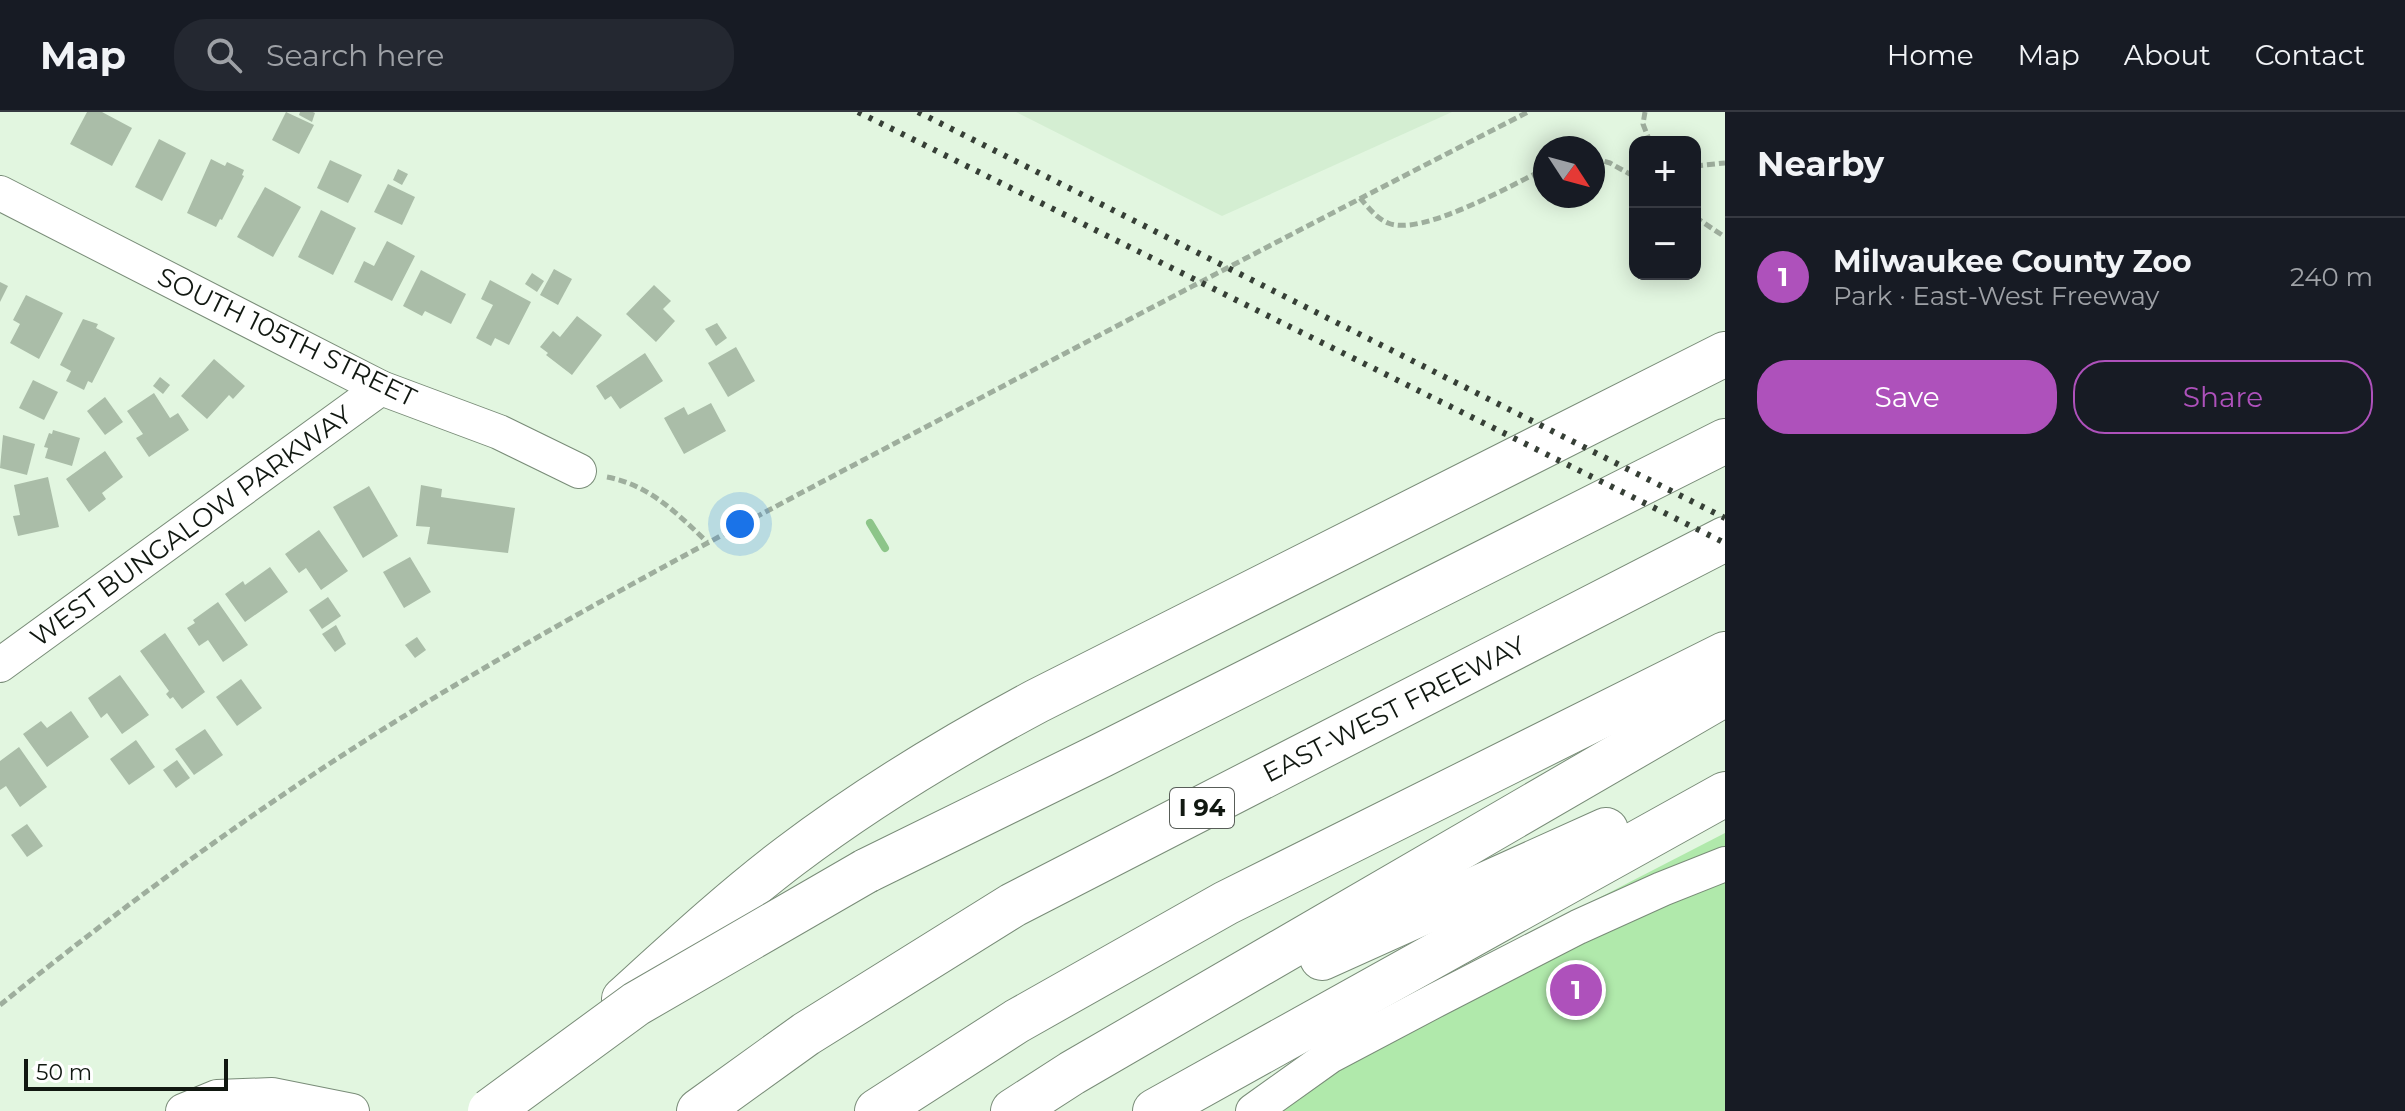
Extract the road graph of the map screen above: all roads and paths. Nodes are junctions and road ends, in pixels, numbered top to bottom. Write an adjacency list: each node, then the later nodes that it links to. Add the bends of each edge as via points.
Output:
1 (1528, 112): 10 (path)
2 (1645, 112): 3 (path)
3 (1648, 136)
4 (1605, 162): 7 (path)
5 (1725, 163): 6 (path)
6 (1701, 165)
7 (1629, 174)
8 (1533, 175): 10 (path, via 1431,222 1408,226 1388,223)
9 (0, 193): 14 (street, SOUTH 105TH STREET)
10 (1360, 198): 18 (path)
11 (1701, 221): 12 (path)
12 (1725, 237)
13 (1725, 354): 30 (highway, via 1037,701 918,768 763,877)
14 (381, 388): 16 (street, SOUTH 105TH STREET, via 499,432); 20 (street, WEST BUNGALOW PARKWAY)
15 (1725, 441): 29 (highway, bridge, via 866,871 636,1004)
16 (579, 471): 18 (path, via 628,481 665,502)
17 (1725, 539): 31 (highway, EAST-WEST FREEWAY / I 94, via 1013,905 806,1034)
18 (707, 542): 26 (path, via 450,688 314,775 173,872)
19 (1725, 654): 32 (highway, via 1226,903 1017,1021)
20 (0, 665)
21 (1725, 694): 25 (highway)
22 (1725, 775): 25 (highway, via 1294,970)
23 (1725, 794): 34 (highway)
24 (1725, 864): 35 (street, via 1578,927 1351,1044)
25 (1210, 995): 33 (highway)
26 (0, 1005)
27 (183, 1111): 28 (street, via 217,1097 272,1095)
28 (352, 1111)
29 (490, 1111)
30 (508, 1111)
31 (699, 1111)
32 (877, 1111)
33 (1013, 1111)
34 (1155, 1111)
35 (1253, 1111)

